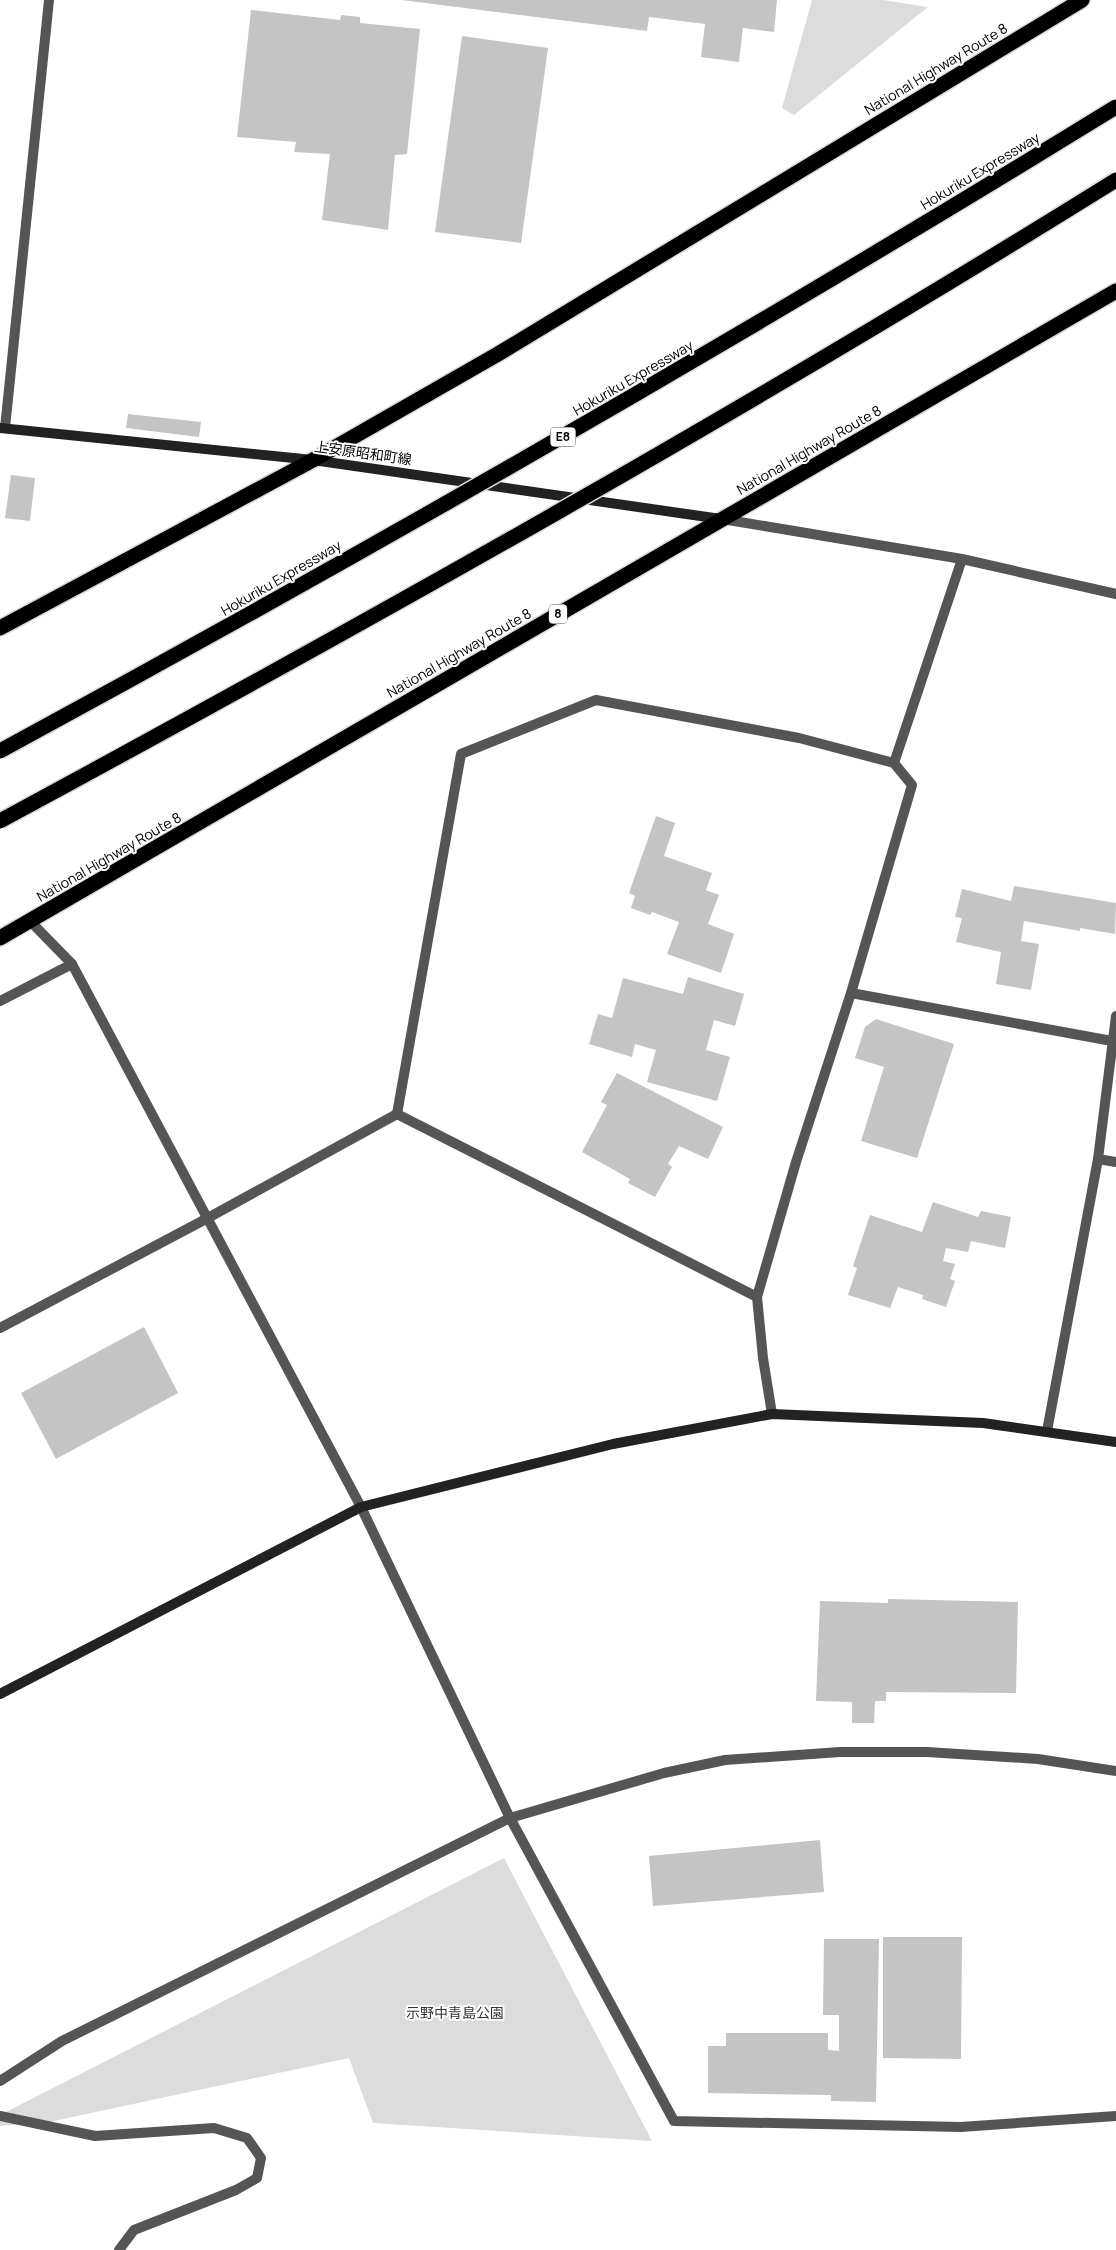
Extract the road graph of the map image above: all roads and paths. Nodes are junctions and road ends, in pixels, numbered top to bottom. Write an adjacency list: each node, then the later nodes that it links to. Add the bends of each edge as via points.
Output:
1 (49, 0): 6 (street)
2 (1082, 0): 7 (highway, National Highway Route 8, via 498,354)
3 (1116, 107): 12 (highway, Hokuriku Expressway / E8, bridge, via 670,376 237,622)
4 (1116, 180): 14 (highway, bridge, via 983,263 704,428 268,676)
5 (1116, 291): 8 (highway, National Highway Route 8 / 8)
6 (2, 428): 7 (street, 上安原昭和町線)
7 (313, 460): 8 (street, 上安原昭和町線); 11 (highway, National Highway Route 8)
8 (721, 519): 9 (street); 15 (highway, National Highway Route 8 / 8)
9 (962, 559): 10 (street); 13 (street)
10 (1116, 594)
11 (0, 628)
12 (0, 750)
13 (894, 763): 18 (street, via 912,785); 22 (street, via 799,738 596,700 461,754)
14 (0, 821)
15 (30, 922): 16 (highway, National Highway Route 8 / 8); 17 (street)
16 (0, 938)
17 (72, 964): 19 (street); 25 (street)
18 (851, 993): 21 (street); 26 (street, via 796,1162)
19 (0, 1001)
20 (1116, 1016): 21 (street)
21 (1112, 1041): 23 (street)
22 (397, 1114): 25 (street); 26 (street)
23 (1098, 1159): 24 (street); 29 (street)
24 (1116, 1162)
25 (206, 1219): 27 (street); 31 (street)
26 (757, 1297): 28 (street, via 762,1358)
27 (0, 1328)
28 (772, 1414): 29 (street, via 983,1423); 31 (street, via 613,1444)
29 (1047, 1431): 30 (street)
30 (1116, 1442)
31 (361, 1507): 32 (street); 34 (street)
32 (0, 1694)
33 (1116, 1771): 34 (street, via 1038,1759 927,1752 840,1752 735,1759 664,1773)
34 (510, 1818): 35 (street, via 62,2041); 37 (street, via 674,2121 961,2127)
35 (0, 2081)
36 (0, 2116): 38 (street, via 96,2136 214,2128 247,2138 261,2158 257,2178 236,2190 134,2230)
37 (1116, 2116)
38 (119, 2250)

